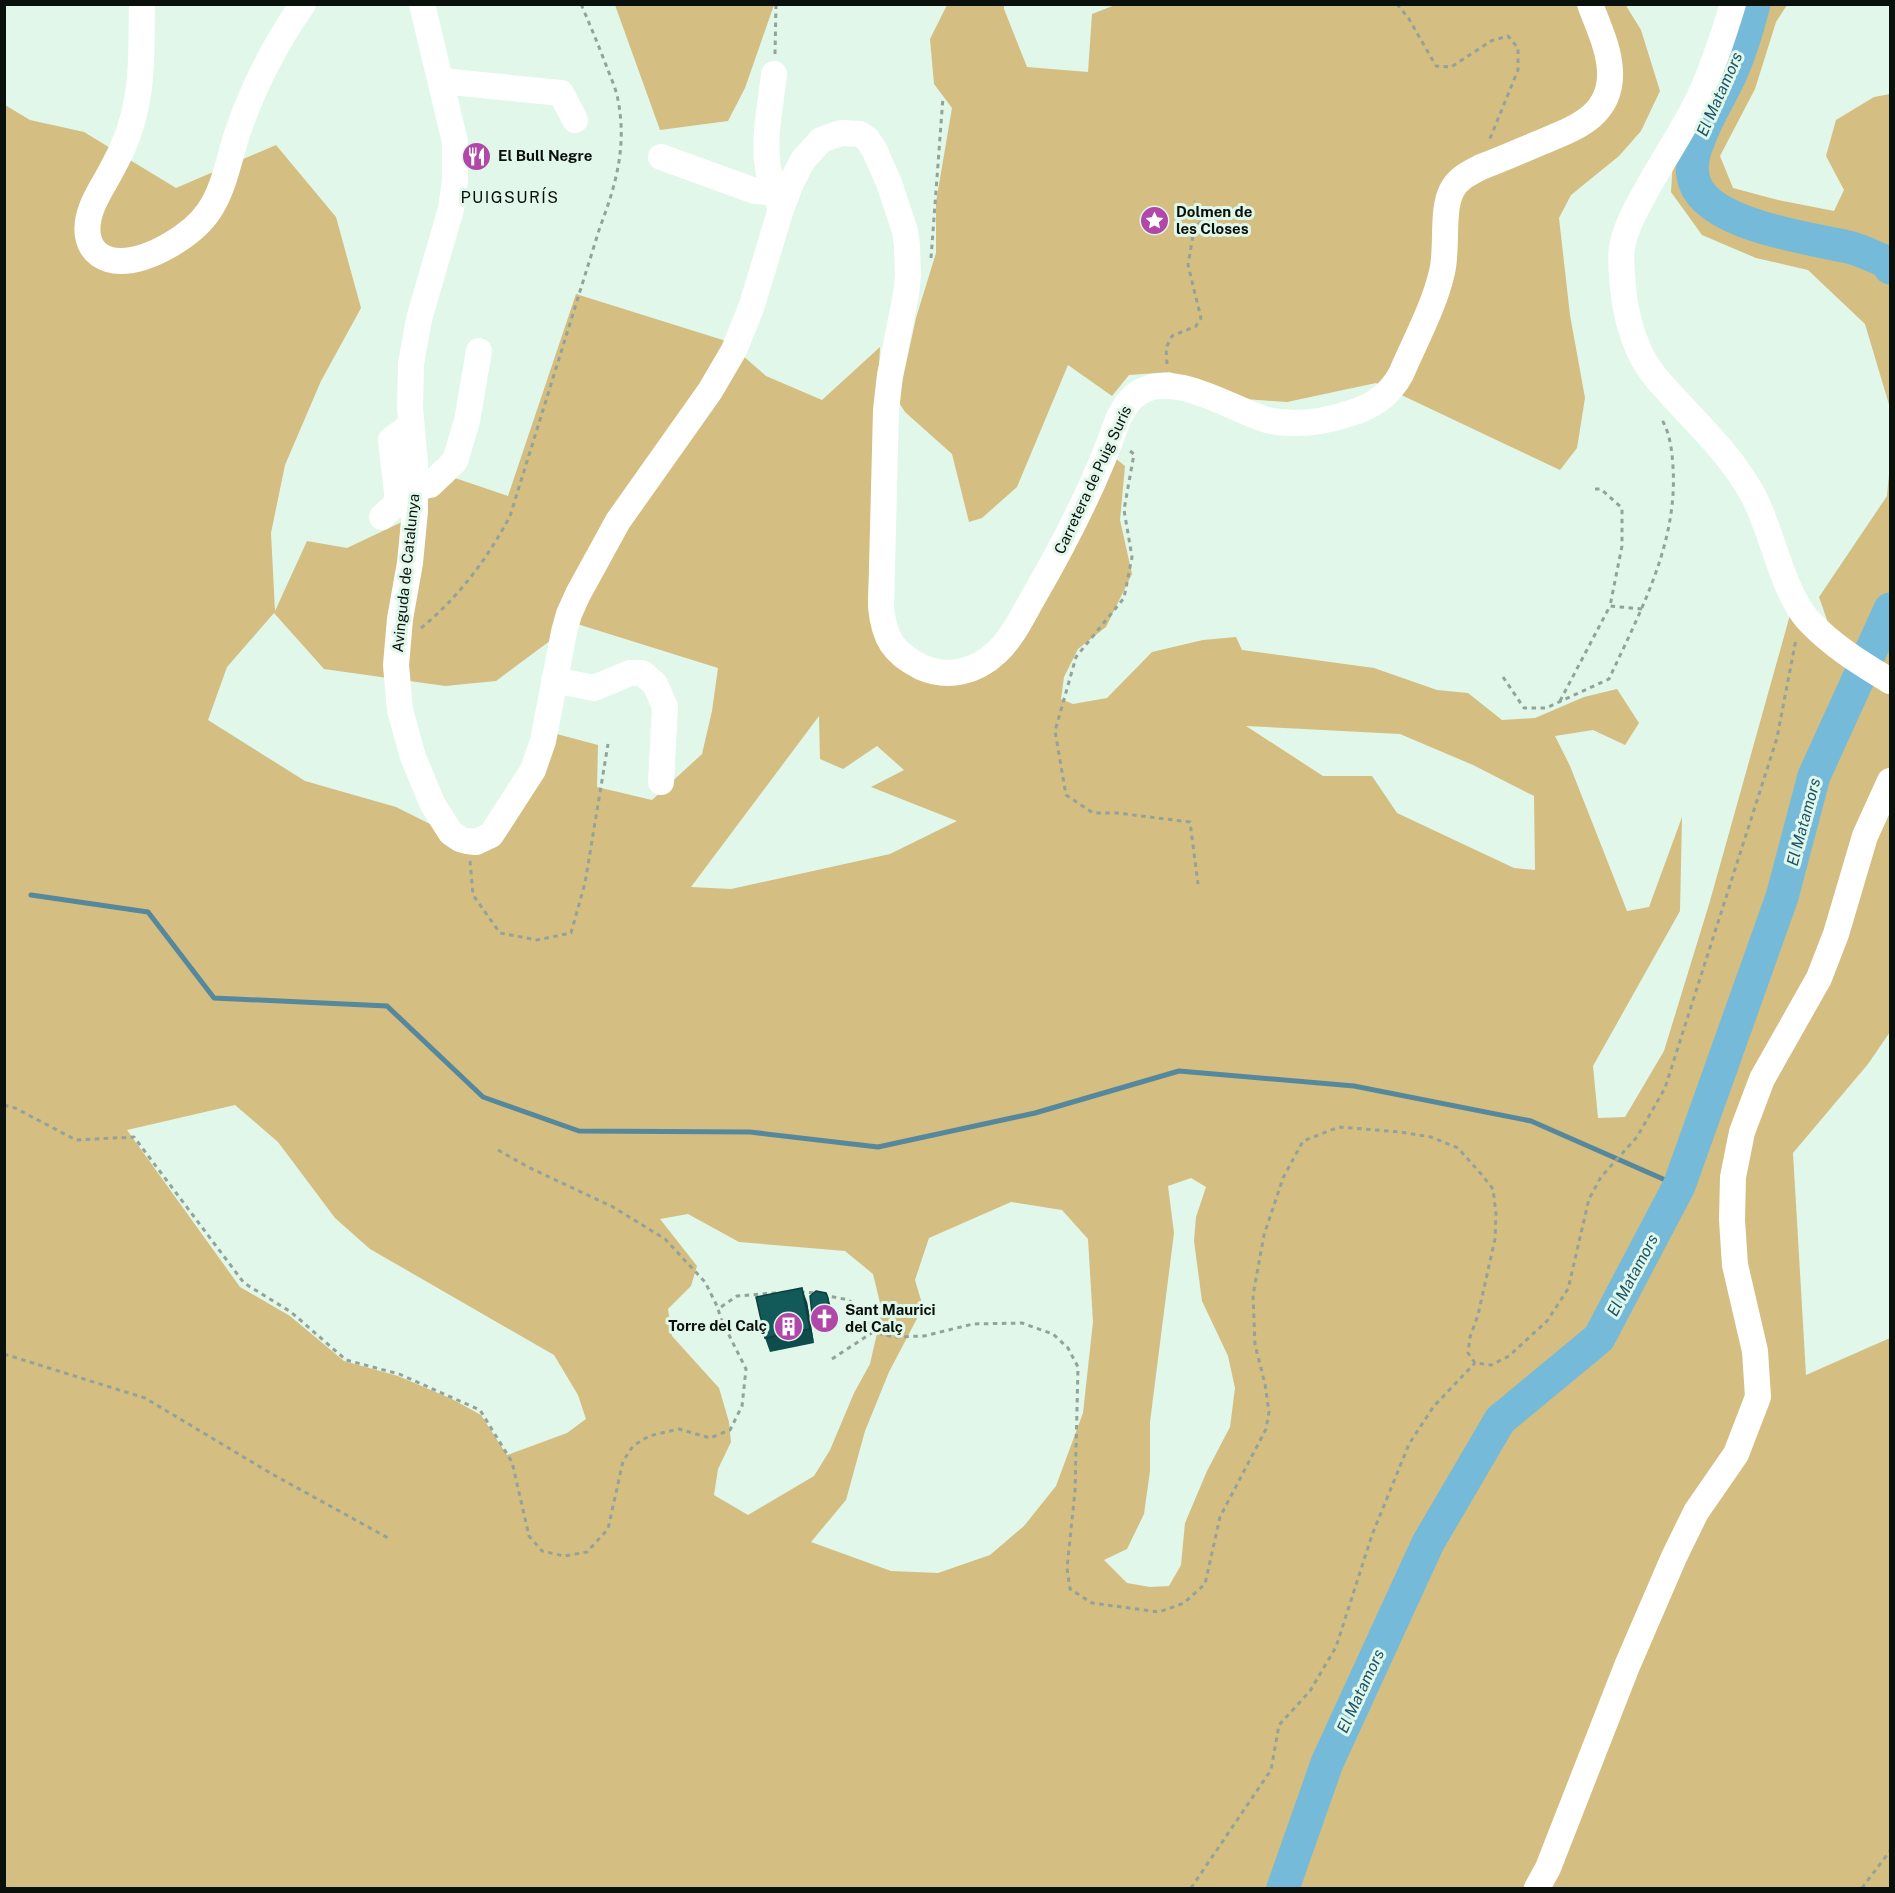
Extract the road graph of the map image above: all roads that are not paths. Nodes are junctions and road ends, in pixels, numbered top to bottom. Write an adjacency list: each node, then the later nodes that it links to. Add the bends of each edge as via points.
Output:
1 (142, 4): 2 (street, via 137,100 123,146 91,209 88,224 91,247 109,260 142,259 183,236 208,213 268,59)
2 (303, 4)
3 (422, 4): 7 (street, Avinguda de Catalunya)
4 (1590, 4): 10 (street, Carretera de Puig Surís, via 1608,56 1609,89 1604,102 1580,125 1465,176 1452,190 1438,287 1401,374 1386,395 1360,410 1307,423 1279,422 1192,390 1153,387 1137,394 1125,408 1085,502 1016,628 996,653 977,667 957,673 923,667 901,654 892,646 882,623 884,450 890,375 906,295 908,259 905,231 889,183 867,139 860,134 841,133 821,140 803,160)
5 (1733, 4): 16 (street, via 1697,101 1626,231 1622,249 1624,300 1634,340 1658,381 1723,452 1753,495 1801,611 1853,659)
6 (774, 74): 10 (street, via 767,144 768,167)
7 (441, 81): 8 (street, via 561,93); 12 (street, Avinguda de Catalunya, via 455,142 454,192 414,342)
8 (575, 120)
9 (662, 157): 10 (street)
10 (778, 201): 15 (street, via 751,308 734,350 603,548 569,614)
11 (479, 351): 13 (street, via 467,421 455,461 430,485)
12 (411, 425): 13 (street, Avinguda de Catalunya); 14 (street, via 391,440 398,502)
13 (416, 487): 15 (street, Avinguda de Catalunya, via 413,537 397,644 400,710 423,784 451,833 467,842 491,835 533,770 543,741)
14 (381, 517)
15 (554, 680): 18 (street, via 594,688 630,673 642,673 655,684 665,707)
16 (1890, 681)
17 (1890, 781): 19 (street, via 1865,836 1819,978 1762,1078 1742,1132 1733,1177 1732,1220 1735,1265 1755,1351 1758,1397 1736,1454 1696,1512 1674,1557)
18 (661, 782)
19 (1537, 1888)

